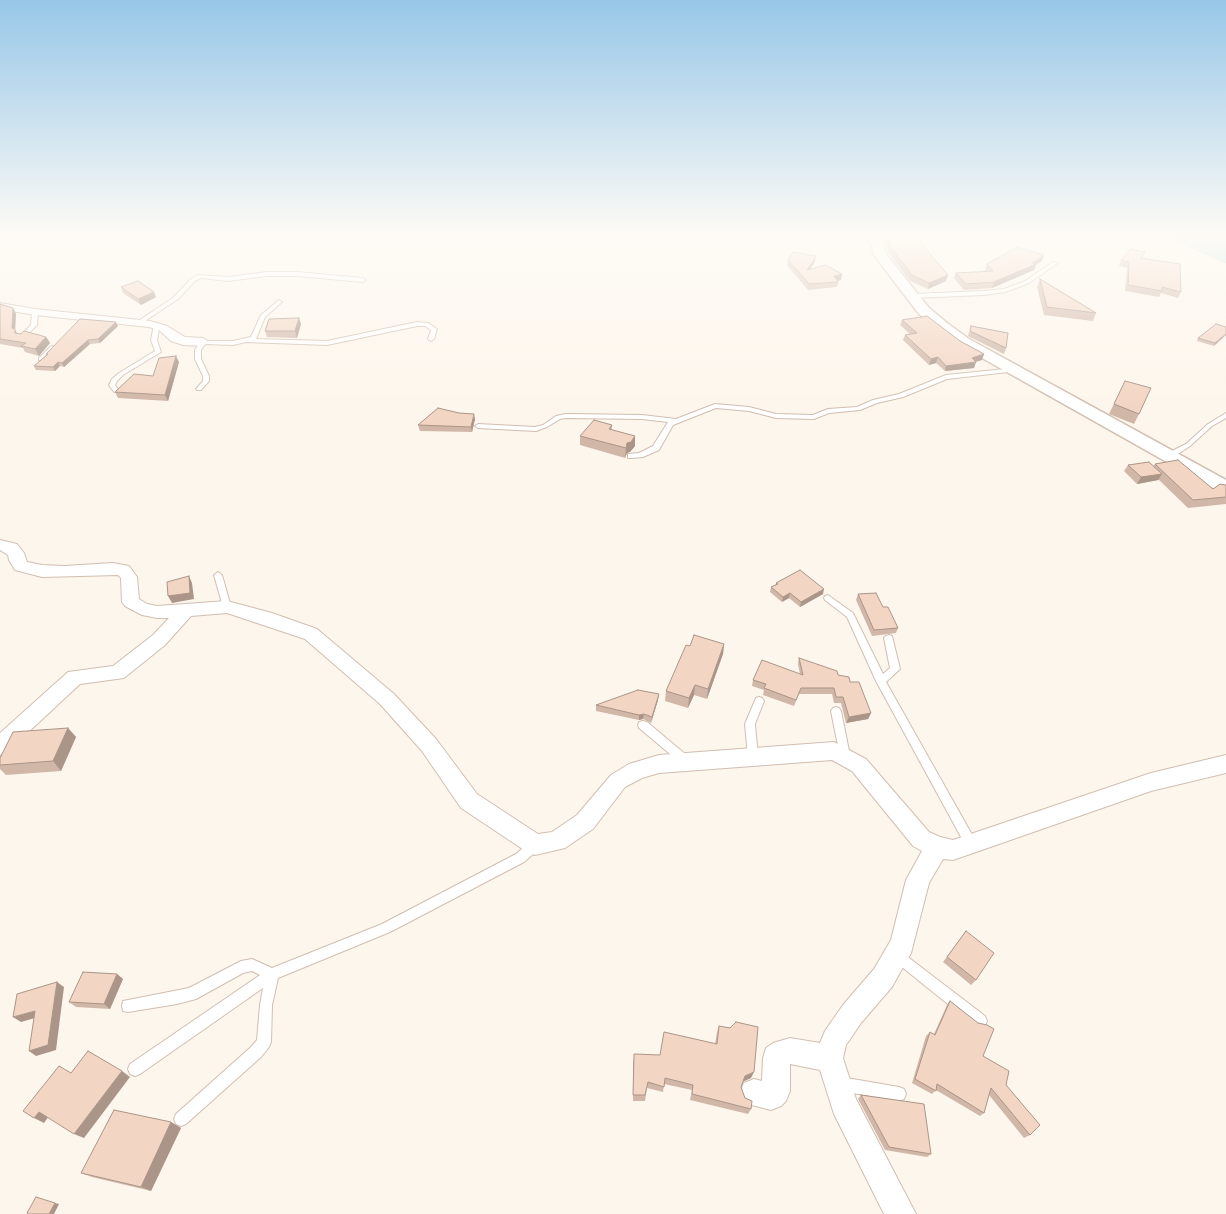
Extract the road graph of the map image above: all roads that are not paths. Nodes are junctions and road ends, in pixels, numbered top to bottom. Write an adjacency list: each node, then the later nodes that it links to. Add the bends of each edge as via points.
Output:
1 (181, 293): 8 (lane)
2 (910, 293): 4 (street)
3 (986, 293): 4 (lane)
4 (913, 296): 16 (street, via 924,311 964,342)
5 (279, 302): 12 (lane)
6 (0, 306): 7 (street)
7 (35, 312): 8 (street, via 79,320); 10 (lane, via 34,325)
8 (140, 322): 9 (street)
9 (157, 325): 13 (street, via 183,341); 18 (lane, via 154,340 158,352 114,380 112,385)
10 (22, 337)
11 (431, 339): 12 (lane, via 434,329 426,324 417,324 327,343)
12 (247, 340): 13 (lane, via 224,344)
13 (203, 342): 17 (lane, via 198,350 198,359 206,381)
14 (55, 345): 15 (lane)
15 (41, 359)
16 (1015, 370): 20 (lane, via 946,377 901,396 858,409 828,411 814,417 776,416 722,405); 23 (street)
17 (199, 389)
18 (116, 391)
19 (1226, 415): 23 (lane)
20 (675, 421): 21 (lane, via 566,416 536,429); 22 (lane, via 656,448)
21 (478, 426)
22 (631, 456)
23 (1169, 456): 24 (street)
24 (1226, 488)
25 (0, 545): 29 (street, via 11,548 22,566 42,571 123,570 129,576 131,602 142,609 157,612)
26 (218, 575): 28 (lane)
27 (828, 598): 31 (lane, via 850,615)
28 (227, 607): 29 (street); 41 (street, via 311,634 386,699 429,745 469,801)
29 (188, 609): 35 (street, via 159,640 117,674 75,677)
30 (889, 638): 31 (lane, via 895,669)
31 (881, 681): 40 (lane)
32 (759, 701): 37 (lane, via 750,724)
33 (836, 712): 36 (lane)
34 (643, 725): 38 (lane)
35 (0, 746)
36 (844, 756): 37 (street, via 826,751); 42 (street, via 859,766 921,839)
37 (753, 757): 38 (street)
38 (688, 763): 41 (street, via 659,764 636,770 618,781 585,822 557,841)
39 (1226, 764): 40 (street, via 1151,782)
40 (971, 844): 42 (street, via 953,850)
41 (535, 845): 44 (lane, via 520,858 386,928)
42 (938, 847): 43 (street, via 918,880 902,944)
43 (896, 955): 46 (lane); 48 (street, via 883,978 834,1040)
44 (272, 974): 45 (lane, via 252,965 241,967 191,994); 47 (lane); 51 (lane, via 264,1042)
45 (128, 1006)
46 (980, 1021)
47 (135, 1069)
48 (834, 1071): 49 (street, via 790,1051 782,1052 776,1058 776,1091 771,1096); 50 (lane); 52 (street, via 849,1113)
49 (754, 1093)
50 (899, 1094)
51 (181, 1119)
52 (902, 1214)

